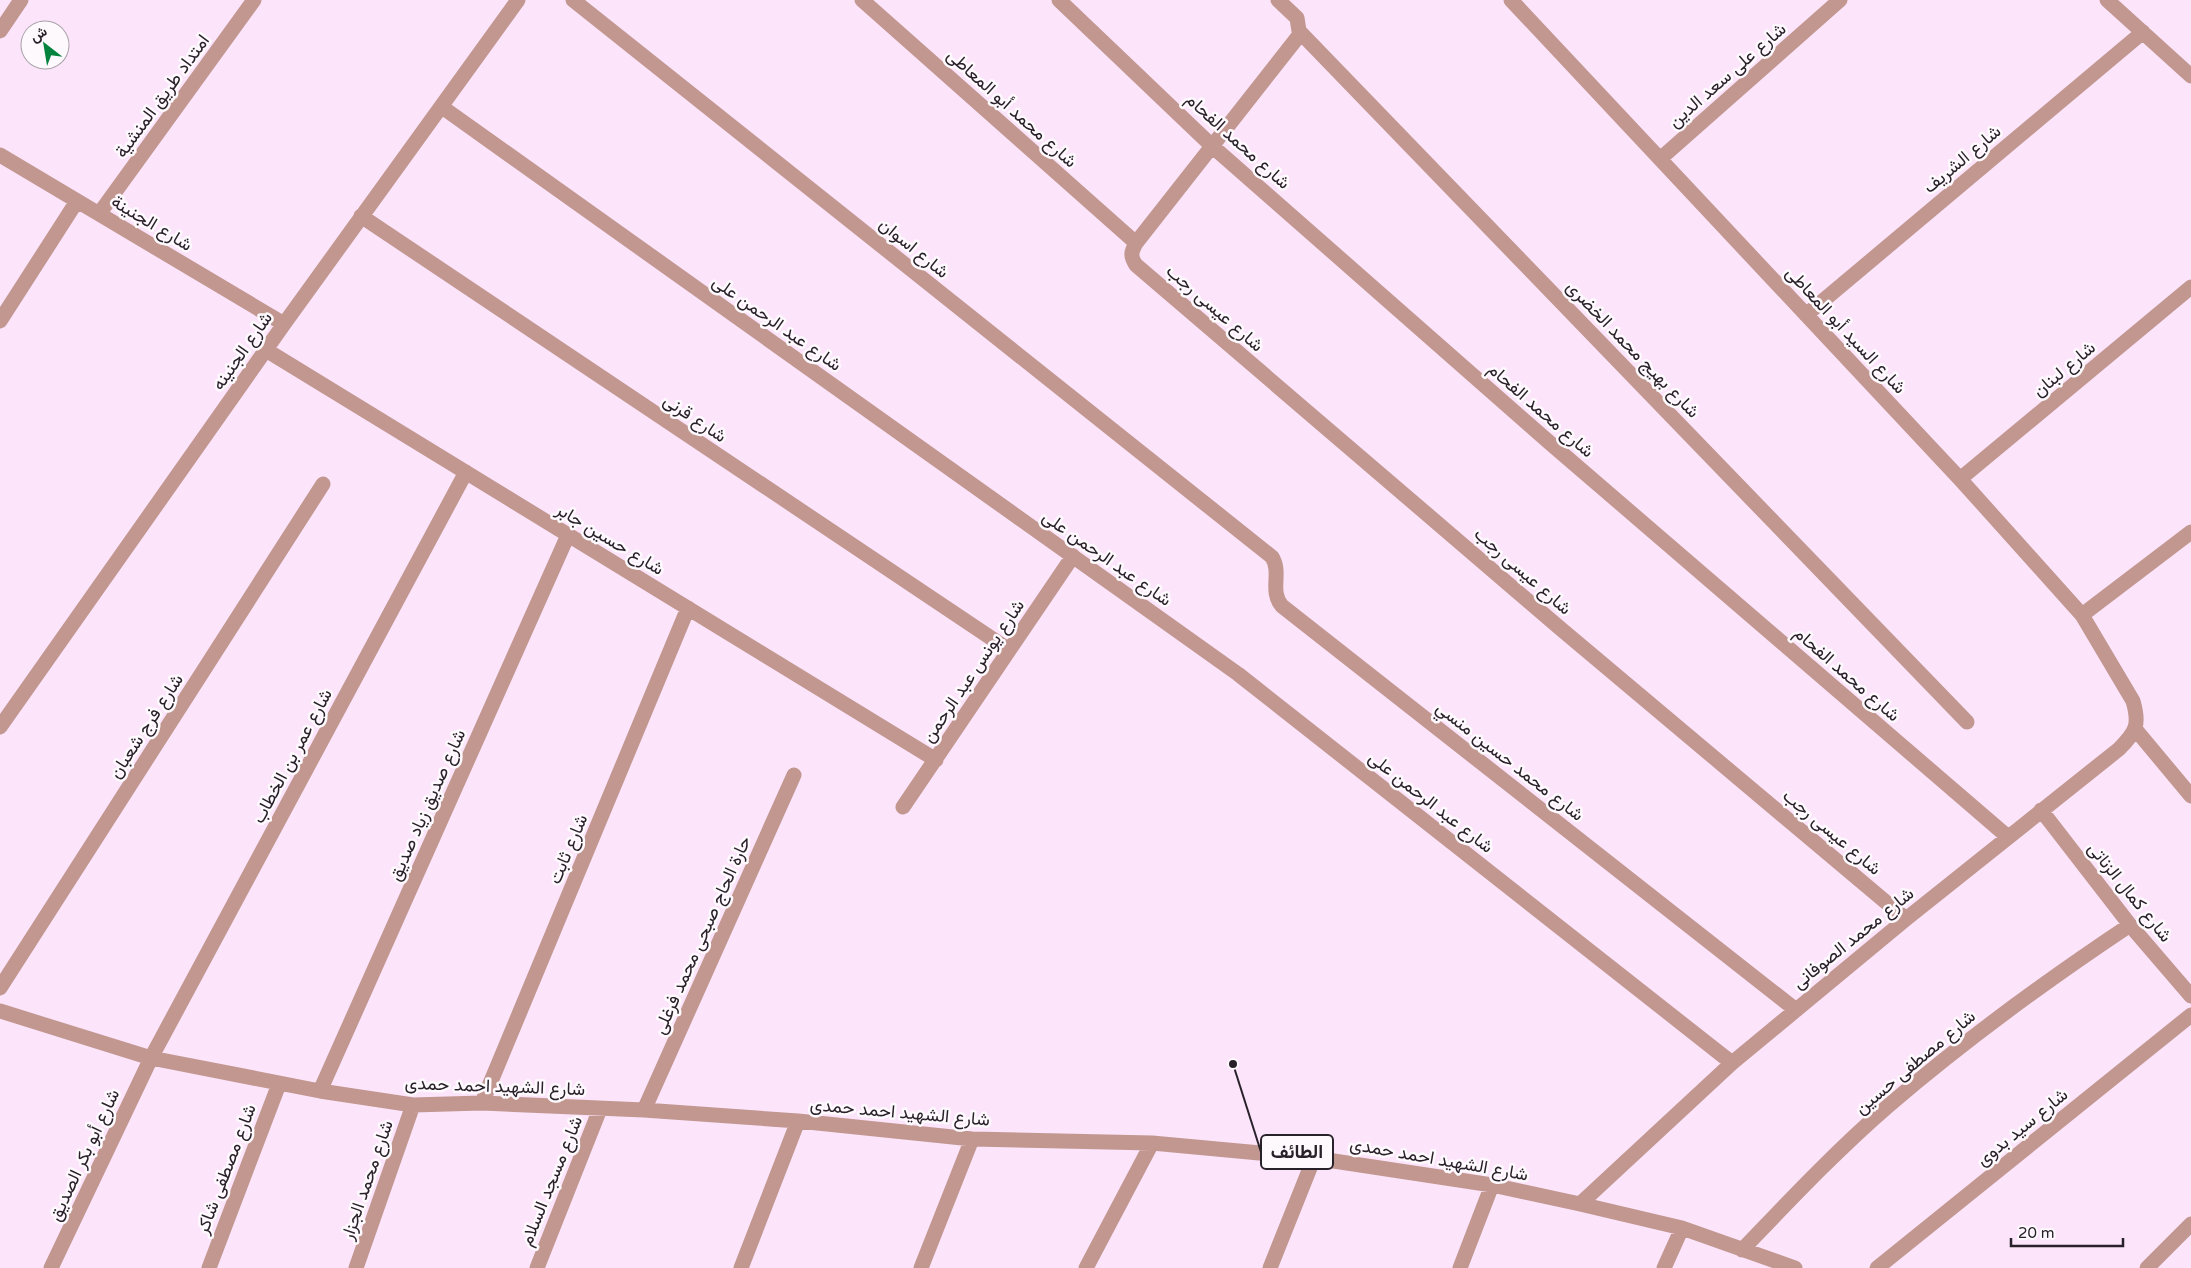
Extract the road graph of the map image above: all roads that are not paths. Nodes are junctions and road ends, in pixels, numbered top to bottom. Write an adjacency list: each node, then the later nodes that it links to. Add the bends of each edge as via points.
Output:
1 (21, 0): 11 (street)
2 (254, 0): 20 (street, امتداد طريق المنشية)
3 (518, 0): 15 (street, شارع الجنينه)
4 (572, 0): 31 (street, شارع اسوان)
5 (862, 0): 22 (street, شارع محمد أبو المعاطى)
6 (1058, 0): 16 (street, شارع محمد الفحام)
7 (1278, 0): 13 (street, شارع بهيج محمد الخضرى, via 1297,18)
8 (1840, 0): 18 (street, شارع على سعد الدين)
9 (2107, 0): 12 (street)
10 (1515, 1): 18 (street, شارع السيد أبو المعاطى)
11 (0, 30)
12 (2143, 32): 14 (street); 24 (street, شارع الشريف)
13 (1301, 33): 16 (street); 38 (street, شارع بهيج محمد الخضرى)
14 (2191, 76)
15 (442, 107): 21 (street, شارع الجنينه); 34 (street, شارع عبد الرحمن على)
16 (1212, 146): 22 (street); 46 (street, شارع محمد الفحام, via 1550,443)
17 (0, 155): 19 (street, شارع الجنينة)
18 (1660, 159): 24 (street, شارع السيد أبو المعاطى)
19 (76, 201): 20 (street, شارع الجنينة); 25 (street)
20 (100, 214): 26 (street, شارع الجنينة)
21 (361, 216): 26 (street, شارع الجنينه); 37 (street, شارع قرنى)
22 (1136, 243): 47 (street, شارع عيسى رجب, via 1131,253 1136,265)
23 (2191, 286): 29 (street, شارع لبنان)
24 (1806, 315): 29 (street, شارع السيد أبو المعاطى)
25 (0, 322)
26 (284, 324): 27 (street, شارع الجنينه)
27 (266, 350): 28 (street, شارع حسين جابر); 39 (street, شارع الجنينه)
28 (466, 472): 33 (street, شارع حسين جابر); 54 (street, شارع عمر بن الخطاب)
29 (1960, 480): 36 (street, شارع السيد أبو المعاطى)
30 (324, 484): 49 (street, شارع فرج شعبان)
31 (1232, 525): 51 (street, شارع محمد حسين منسي, via 1272,557 1276,567 1275,595 1282,606)
32 (2191, 532): 36 (street)
33 (568, 535): 35 (street, شارع حسين جابر); 57 (street, شارع صديق زياد صديق)
34 (1073, 556): 37 (street, شارع يونس عبد الرحمن); 55 (street, شارع عبد الرحمن على, via 1238,674)
35 (688, 608): 41 (street, شارع حسين جابر); 58 (street, شارع ثابت)
36 (2082, 615): 40 (street, شارع السيد أبو المعاطى, via 2133,701 2137,715)
37 (1009, 650): 41 (street, شارع يونس عبد الرحمن)
38 (1968, 722)
39 (0, 727)
40 (2136, 730): 43 (street); 45 (street, شارع محمد الصوفانى, via 2118,749)
41 (936, 760): 44 (street, شارع يونس عبد الرحمن)
42 (794, 775): 61 (street, حارة الحاج صبحى محمد فرغلى)
43 (2191, 796)
44 (903, 807)
45 (2042, 810): 46 (street, شارع محمد الصوفانى); 48 (street, شارع كمال الزناتى)
46 (2008, 837): 47 (street, شارع محمد الصوفانى)
47 (1906, 919): 51 (street, شارع محمد الصوفانى)
48 (2130, 925): 50 (street, شارع كمال الزناتى); 70 (street, شارع مصطفى حسين, via 2046,981 1886,1107)
49 (0, 988)
50 (2191, 996)
51 (1796, 1010): 55 (street, شارع محمد الصوفانى)
52 (0, 1011): 54 (street, شارع الشهيد احمد حمدى)
53 (2191, 1015): 82 (street, شارع سيد بدوى)
54 (151, 1058): 56 (street, شارع الشهيد احمد حمدى); 71 (street, شارع أبو بكر الصديق)
55 (1732, 1063): 67 (street, شارع محمد الصوفانى)
56 (278, 1084): 57 (street, شارع الشهيد احمد حمدى); 72 (street, شارع مصطفى شاكر)
57 (320, 1091): 59 (street, شارع الشهيد احمد حمدى)
58 (482, 1103): 59 (street, شارع الشهيد احمد حمدى); 60 (street, شارع الشهيد احمد حمدى)
59 (413, 1105): 73 (street, شارع محمد الجزار)
60 (600, 1108): 61 (street, شارع الشهيد احمد حمدى); 74 (street, شارع مسجد السلام)
61 (644, 1110): 62 (street, شارع الشهيد احمد حمدى)
62 (798, 1121): 63 (street, شارع الشهيد احمد حمدى); 75 (street)
63 (972, 1139): 64 (street, شارع الشهيد احمد حمدى); 76 (street)
64 (1152, 1143): 65 (street, شارع الشهيد احمد حمدى); 77 (street)
65 (1314, 1158): 66 (street, شارع الشهيد احمد حمدى); 78 (street)
66 (1492, 1185): 67 (street, شارع الشهيد احمد حمدى); 79 (street)
67 (1580, 1204): 69 (street, شارع الشهيد احمد حمدى)
68 (2191, 1224): 83 (street)
69 (1682, 1228): 70 (street, شارع الشهيد احمد حمدى); 80 (street)
70 (1742, 1250): 81 (street, شارع الشهيد احمد حمدى)
71 (51, 1268)
72 (209, 1268)
73 (356, 1268)
74 (537, 1268)
75 (740, 1268)
76 (921, 1268)
77 (1086, 1268)
78 (1270, 1268)
79 (1460, 1268)
80 (1664, 1268)
81 (1794, 1268)
82 (1877, 1268)
83 (2147, 1268)

